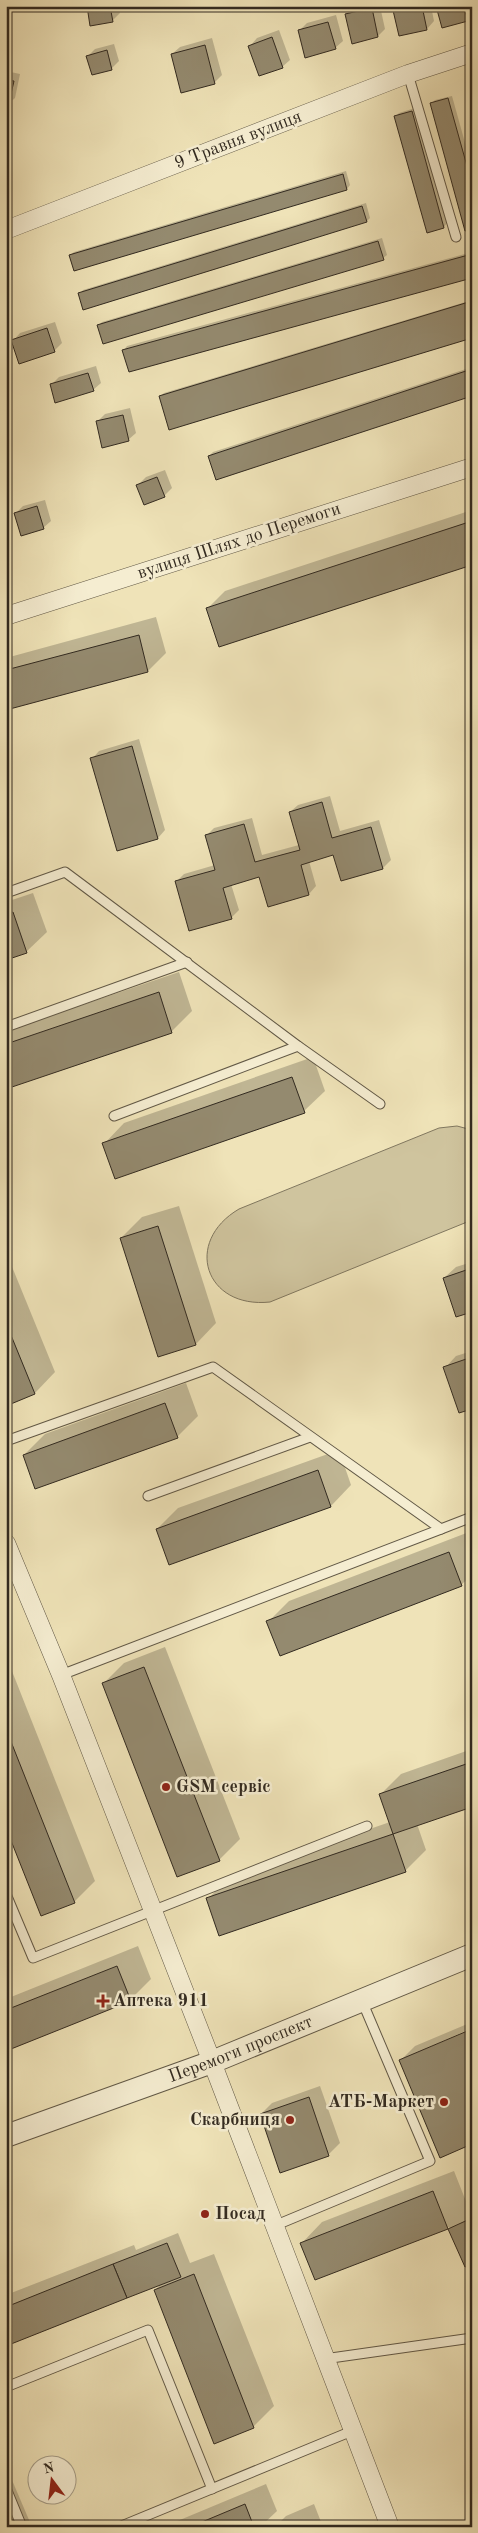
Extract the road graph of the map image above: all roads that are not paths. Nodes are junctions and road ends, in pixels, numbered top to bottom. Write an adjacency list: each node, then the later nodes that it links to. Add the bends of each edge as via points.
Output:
1 (472, 53): 2 (street, 9 Травня вулиця)
2 (408, 74): 3 (street, 9 Травня вулиця); 4 (lane)
3 (6, 230)
4 (456, 237)
5 (472, 467): 6 (street, вулиця Шлях до Перемоги)
6 (6, 616)
7 (6, 894): 8 (lane, via 65,872)
8 (187, 962): 9 (lane); 10 (lane)
9 (6, 1027)
10 (298, 1046): 11 (lane); 12 (lane)
11 (380, 1104)
12 (114, 1116)
13 (310, 1436): 14 (lane, via 213,1367); 15 (lane); 17 (lane)
14 (6, 1441)
15 (148, 1496)
16 (472, 1517): 17 (lane)
17 (441, 1529): 19 (lane)
18 (6, 1543): 19 (street)
19 (61, 1675): 22 (street)
20 (367, 1826): 22 (lane)
21 (6, 1894): 22 (lane, via 33,1958)
22 (152, 1910): 25 (street)
23 (472, 1955): 24 (street, Перемоги проспект)
24 (362, 2001): 25 (street, Перемоги проспект); 27 (lane, via 430,2160)
25 (212, 2062): 26 (street, Перемоги проспект); 27 (street)
26 (6, 2136)
27 (274, 2226): 29 (street)
28 (472, 2338): 29 (lane)
29 (324, 2359): 31 (street)
30 (6, 2387): 33 (lane, via 148,2330)
31 (352, 2431): 33 (lane); 36 (street)
32 (6, 2488): 34 (lane)
33 (212, 2489): 35 (lane)
34 (22, 2527)
35 (119, 2527)
36 (390, 2527)

